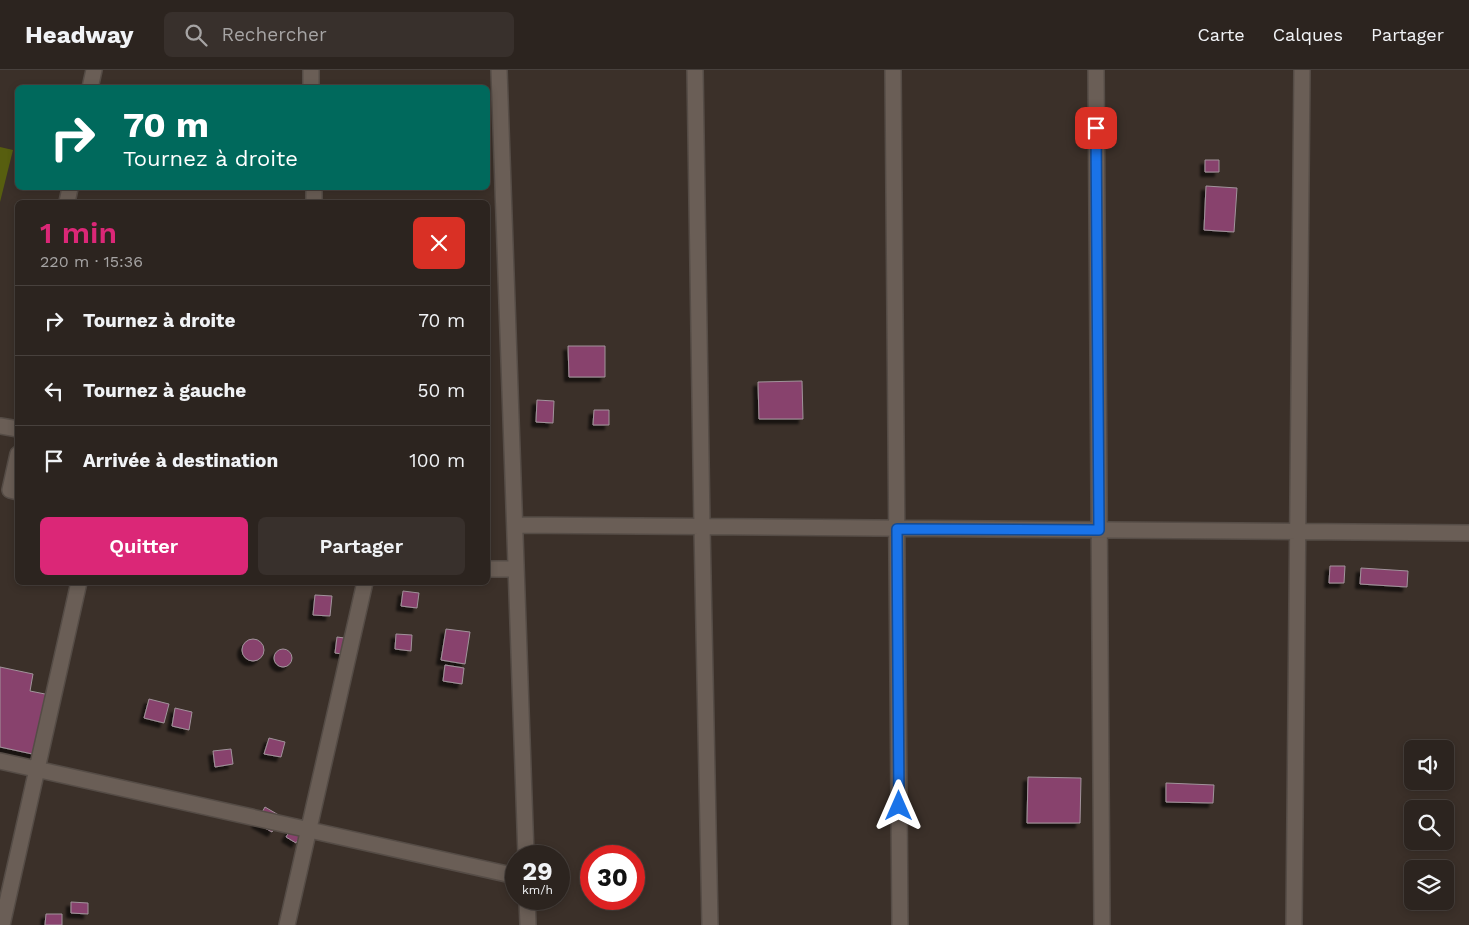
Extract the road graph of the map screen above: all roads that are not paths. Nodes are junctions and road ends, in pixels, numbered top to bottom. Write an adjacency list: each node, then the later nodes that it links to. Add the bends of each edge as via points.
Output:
1 (94, 70): 8 (street)
2 (311, 70): 9 (street)
3 (500, 70): 14 (street)
4 (695, 70): 15 (street)
5 (893, 70): 16 (street)
6 (1096, 70): 17 (street)
7 (1302, 70): 18 (street)
8 (91, 85)
9 (311, 85)
10 (0, 426): 11 (street)
11 (15, 428)
12 (15, 468): 13 (street, via 10,490)
13 (15, 491)
14 (515, 525): 15 (street); 21 (street)
15 (702, 526): 16 (street); 33 (street)
16 (897, 529): 17 (street); 34 (street)
17 (1099, 530): 18 (street); 35 (street)
18 (1298, 532): 19 (street); 36 (street)
19 (1469, 533)
20 (490, 568): 21 (street)
21 (516, 569): 27 (street)
22 (78, 585): 25 (street)
23 (364, 585): 26 (street)
24 (0, 761): 25 (street)
25 (37, 769): 26 (street); 30 (street)
26 (308, 829): 28 (street); 31 (street)
27 (526, 845)
28 (505, 874)
29 (527, 910): 32 (street)
30 (2, 925)
31 (287, 925)
32 (528, 925)
33 (710, 925)
34 (900, 925)
35 (1102, 925)
36 (1294, 925)

